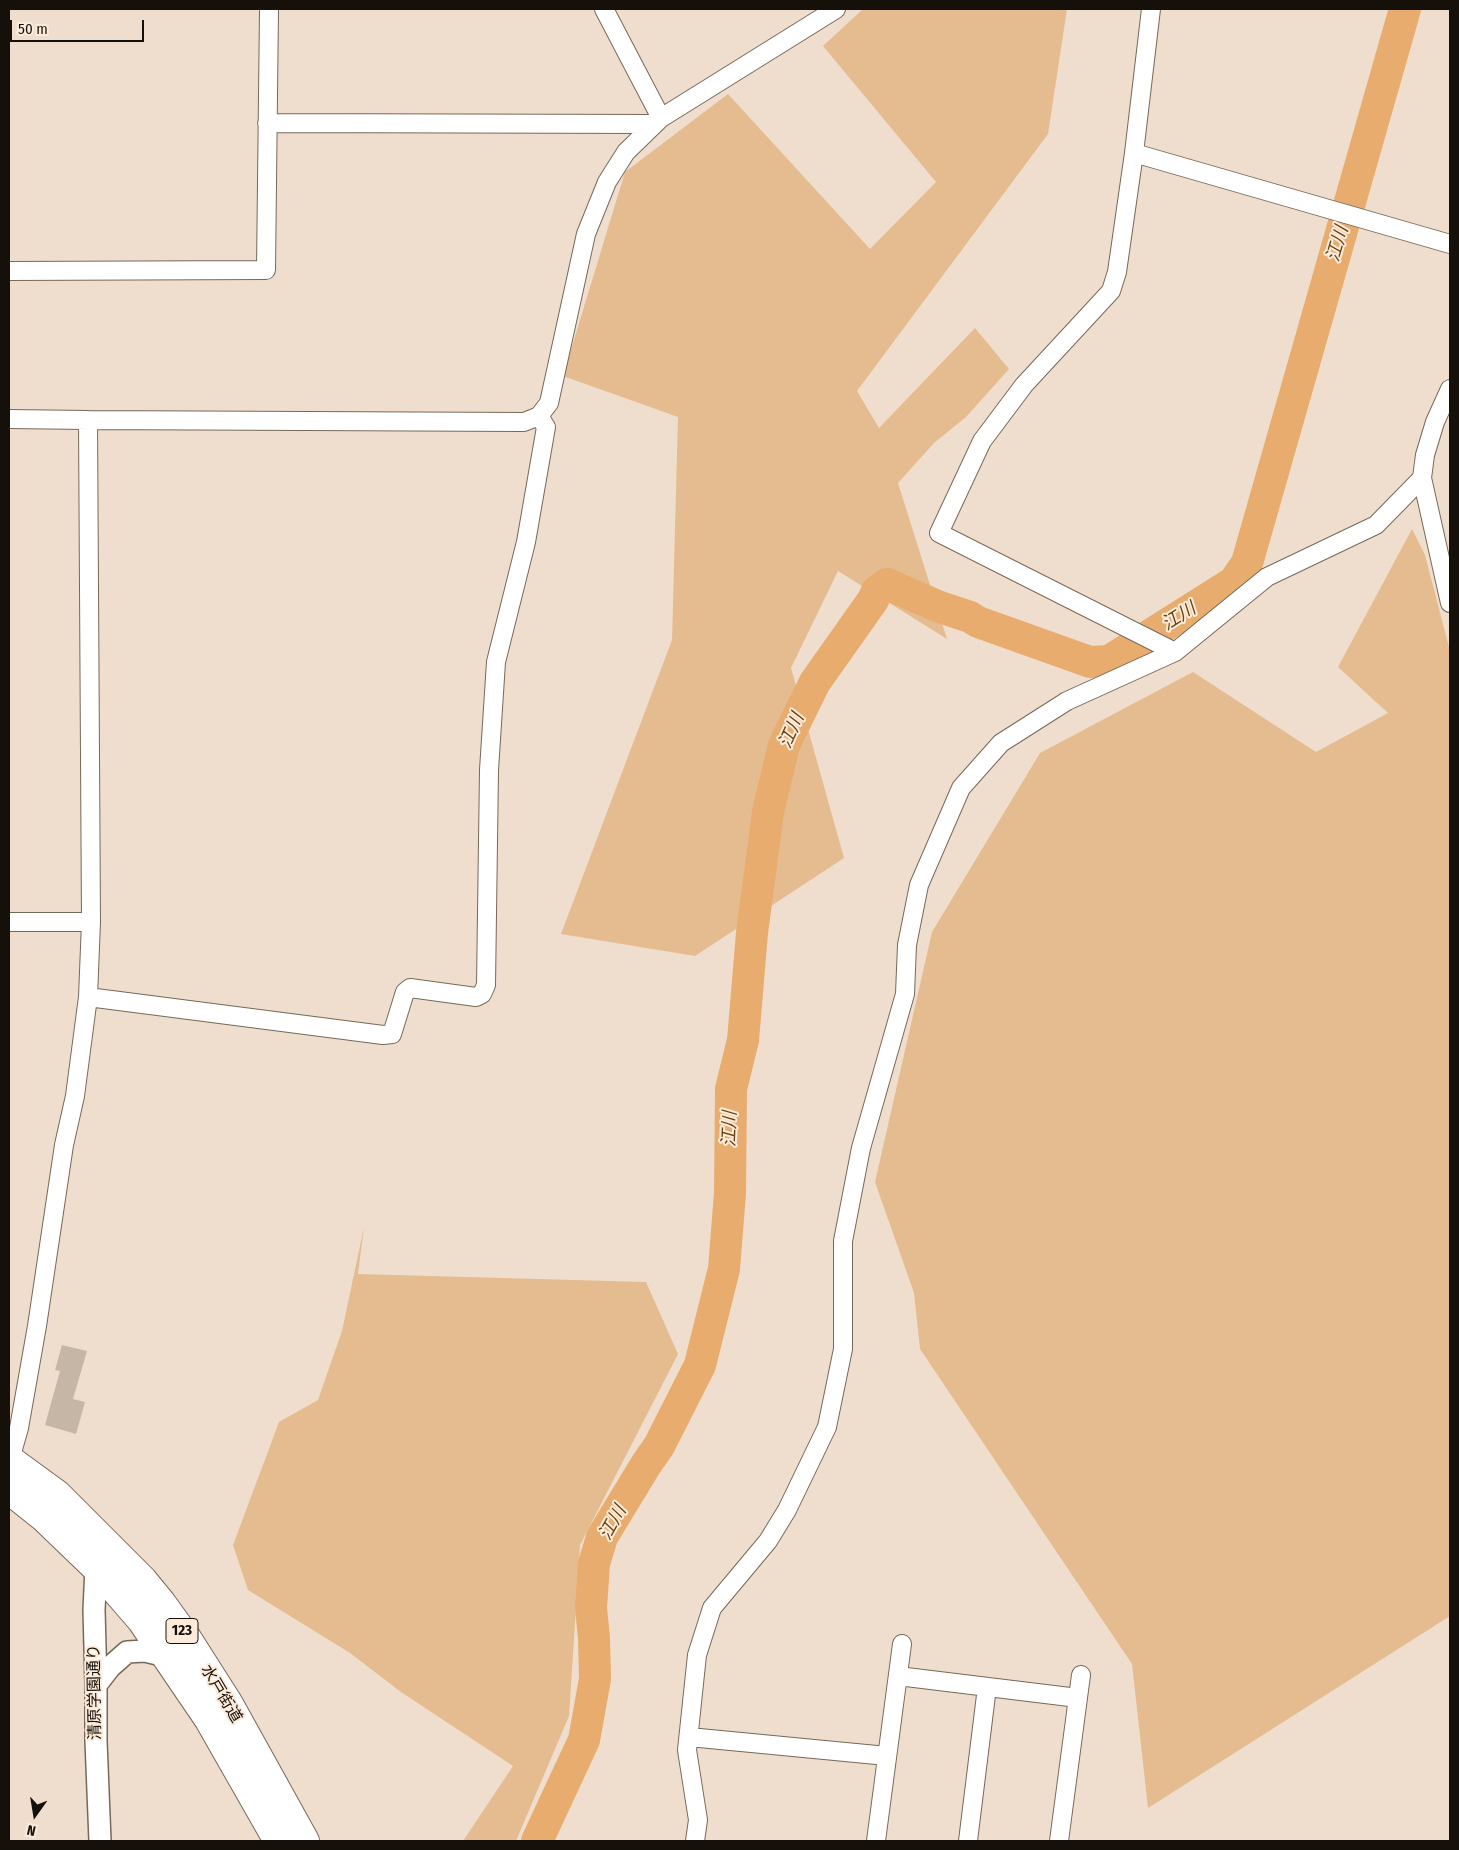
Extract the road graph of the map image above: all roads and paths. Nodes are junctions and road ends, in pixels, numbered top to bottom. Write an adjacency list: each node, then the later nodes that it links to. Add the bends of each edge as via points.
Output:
1 (268, 9): 6 (street)
2 (604, 9): 5 (street)
3 (836, 9): 5 (street)
4 (1152, 9): 7 (street)
5 (657, 121): 6 (street); 11 (street, via 621,159 607,182 586,234 549,403)
6 (267, 123): 9 (street, via 266,270)
7 (1134, 154): 8 (street); 16 (street, via 1117,272 1111,291 1024,385 982,441 939,533)
8 (1450, 244)
9 (9, 271)
10 (1450, 388): 14 (street, via 1434,422)
11 (539, 416): 13 (street, via 524,422); 19 (street, via 546,427 526,542 496,662 489,770 486,985 482,994 476,998 410,988 405,992 392,1034 384,1035)
12 (9, 419): 13 (street)
13 (88, 420): 18 (street)
14 (1422, 478): 15 (street); 16 (street, via 1376,525 1267,577)
15 (1450, 603)
16 (1175, 652): 30 (street, via 1067,701 1001,743 961,788 919,885 908,945 904,994 861,1148 843,1241 843,1349 827,1427 787,1510 768,1541 712,1608 697,1655)
17 (9, 922): 18 (street)
18 (90, 922): 19 (street)
19 (88, 998): 20 (street, via 37,1326 19,1428)
20 (9, 1461): 22 (highway, 水戸街道 / 123, via 57,1494)
21 (9, 1490): 22 (highway, 水戸街道 / 123)
22 (104, 1558): 24 (highway, 水戸街道 / 123); 27 (street, 清原学園通り, via 94,1610); 34 (highway, 水戸街道 / 123, via 143,1580 187,1638 229,1704)
23 (902, 1644): 26 (street)
24 (166, 1656): 27 (street, via 145,1651 126,1652); 33 (highway, 水戸街道 / 123, via 209,1720)
25 (1081, 1675): 29 (street)
26 (898, 1676): 28 (street); 31 (street)
27 (96, 1685): 32 (street, 清原学園通り)
28 (988, 1687): 29 (street); 37 (street)
29 (1078, 1698): 38 (street)
30 (689, 1737): 31 (street); 35 (street, via 687,1750 698,1820)
31 (887, 1756): 36 (street)
32 (100, 1841)
33 (278, 1841)
34 (305, 1841)
35 (695, 1841)
36 (876, 1841)
37 (968, 1841)
38 (1059, 1841)

